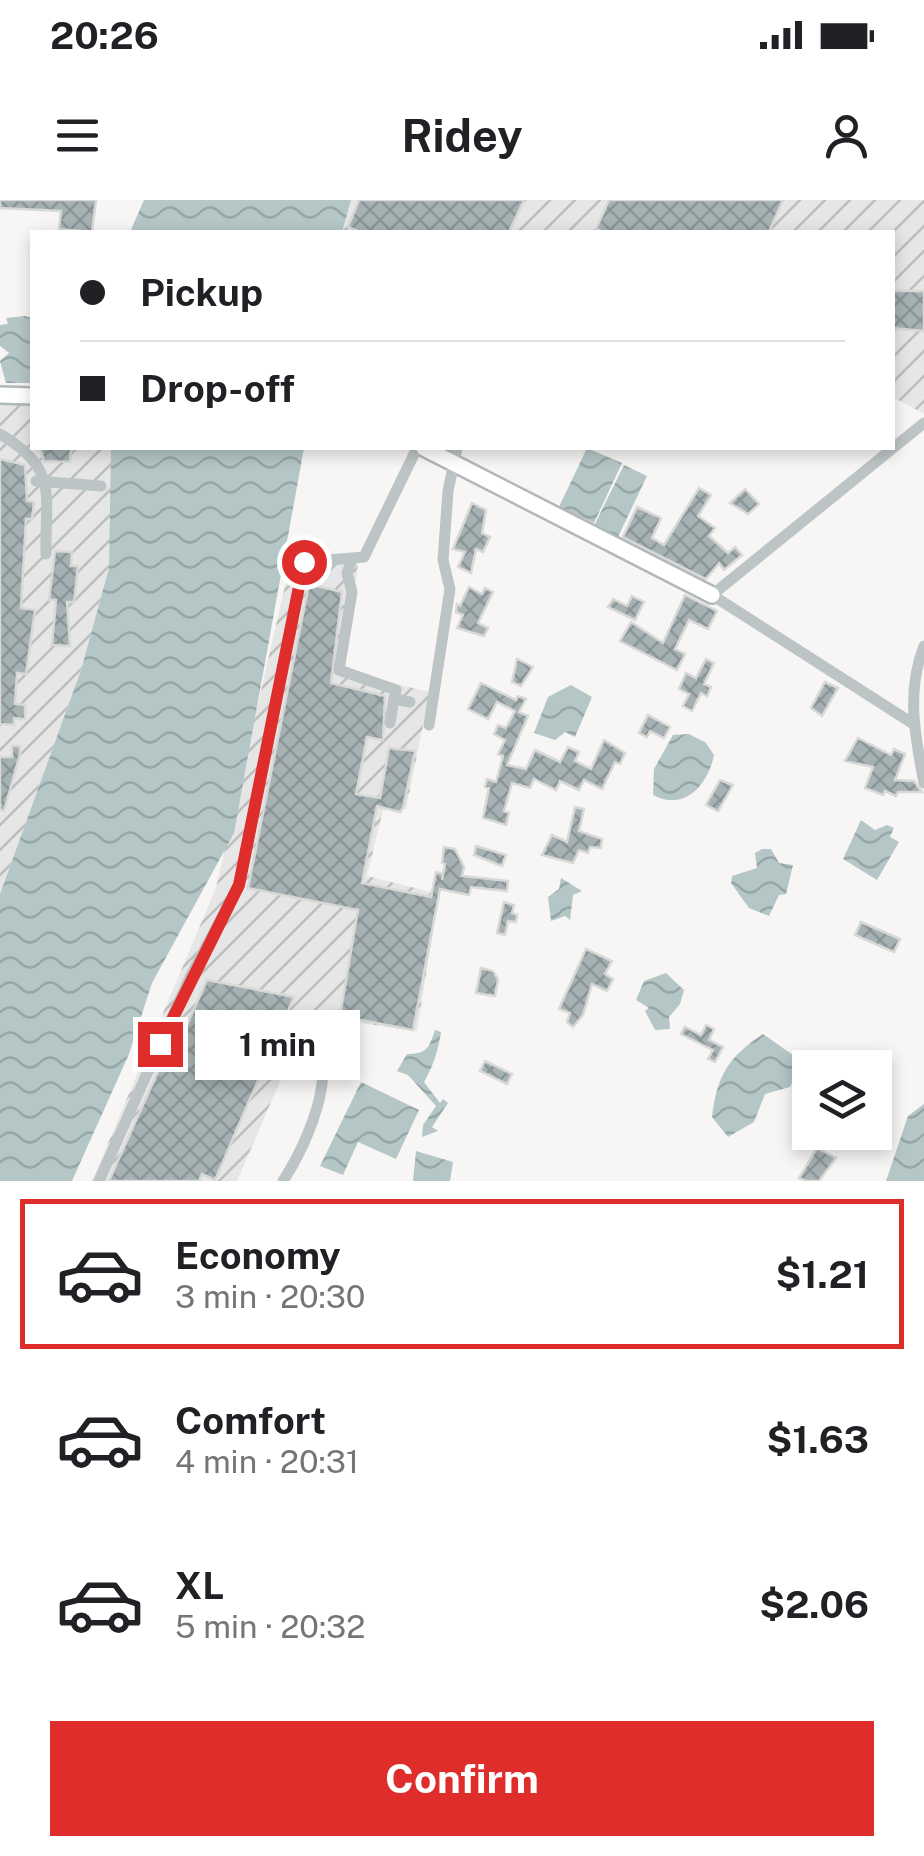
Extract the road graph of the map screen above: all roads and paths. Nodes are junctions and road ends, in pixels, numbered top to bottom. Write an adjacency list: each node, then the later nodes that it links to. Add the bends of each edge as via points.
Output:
1 (0, 396): 2 (main road)
2 (30, 396)
3 (924, 423): 5 (street)
4 (0, 434): 9 (street, via 29,453)
5 (895, 447)
6 (416, 450): 12 (street, via 364,557)
7 (891, 450): 13 (street)
8 (456, 454): 13 (main road); 20 (street, via 443,560 450,590)
9 (42, 481): 10 (street); 11 (street)
10 (102, 486)
11 (46, 554)
12 (352, 559): 16 (street, via 339,670 396,690); 24 (street, via 304,562 239,885)
13 (712, 595): 18 (street)
14 (924, 646): 15 (street)
15 (920, 665): 18 (street)
16 (394, 698): 17 (street); 19 (street)
17 (410, 702)
18 (912, 722): 21 (street)
19 (390, 723)
20 (428, 725)
21 (924, 783)
22 (331, 1015): 23 (street, via 320,1032 322,1085)
23 (288, 1178)
24 (98, 1181)

